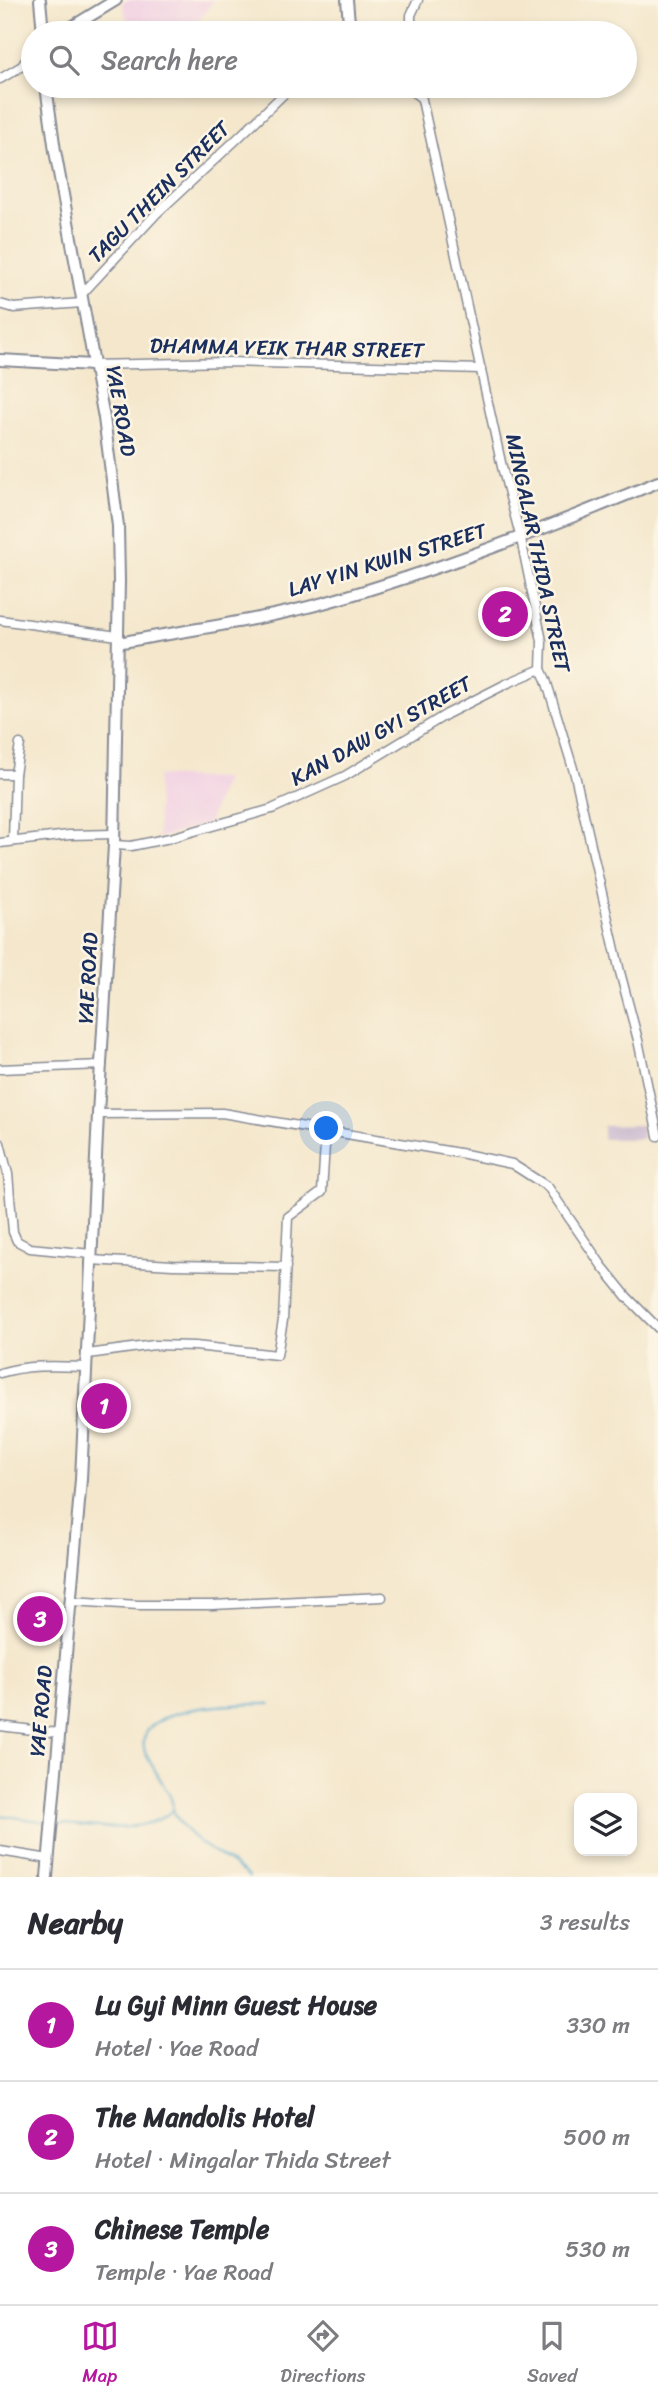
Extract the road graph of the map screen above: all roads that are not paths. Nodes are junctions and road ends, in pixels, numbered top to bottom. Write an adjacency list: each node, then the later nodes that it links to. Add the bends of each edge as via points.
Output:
1 (40, 0): 5 (street)
2 (116, 0): 6 (street)
3 (347, 0): 7 (street)
4 (418, 0): 8 (street)
5 (42, 21)
6 (82, 21)
7 (348, 21)
8 (411, 21)
9 (21, 67): 10 (street)
10 (0, 79)
11 (48, 98): 14 (street, YAE ROAD)
12 (280, 98): 14 (street, TAGU THEIN STREET, via 157,213)
13 (421, 98): 18 (street, MINGALAR THIDA STREET)
14 (82, 299): 15 (street, via 14,308); 17 (street, YAE ROAD)
15 (0, 304)
16 (0, 360): 17 (street)
17 (93, 365): 18 (street, DHAMMA YEIK THAR STREET, via 229,362); 22 (street, YAE ROAD, via 118,526)
18 (481, 369): 20 (street, MINGALAR THIDA STREET)
19 (658, 482): 20 (street, LAY YIN KWIN STREET)
20 (521, 538): 22 (street, LAY YIN KWIN STREET, via 276,615); 23 (street, MINGALAR THIDA STREET, via 542,641)
21 (0, 620): 22 (street)
22 (118, 640): 27 (street, YAE ROAD)
23 (541, 669): 27 (street, KAN DAW GYI STREET, via 447,714 345,776 272,809 131,846); 34 (street, MINGALAR THIDA STREET, via 575,775)
24 (20, 744): 26 (street)
25 (0, 774): 26 (street)
26 (15, 774): 28 (street)
27 (114, 840): 28 (street, KAN DAW GYI STREET, via 69,835); 30 (street, YAE ROAD)
28 (13, 841): 29 (street, KAN DAW GYI STREET)
29 (0, 843)
30 (102, 1065): 31 (street); 32 (street, YAE ROAD)
31 (0, 1069)
32 (98, 1114): 33 (street, via 222,1112); 36 (street, YAE ROAD)
33 (326, 1129): 37 (street, via 322,1192 288,1217); 38 (street, via 512,1164 530,1174 548,1187 602,1266)
34 (658, 1136)
35 (0, 1143): 36 (street, via 9,1174 17,1241 30,1248)
36 (91, 1257): 37 (street, via 172,1265); 39 (street, YAE ROAD)
37 (286, 1267): 39 (street, via 277,1355 154,1345)
38 (658, 1328)
39 (88, 1354): 40 (street, YAE ROAD)
40 (87, 1367): 41 (street, via 43,1366); 43 (street, YAE ROAD)
41 (0, 1373)
42 (382, 1597): 43 (street, via 212,1605)
43 (70, 1601): 45 (street, YAE ROAD)
44 (0, 1726): 45 (street)
45 (58, 1733): 47 (street, YAE ROAD)
46 (0, 1851): 47 (street)
47 (49, 1859): 48 (street, YAE ROAD)
48 (47, 1877)

